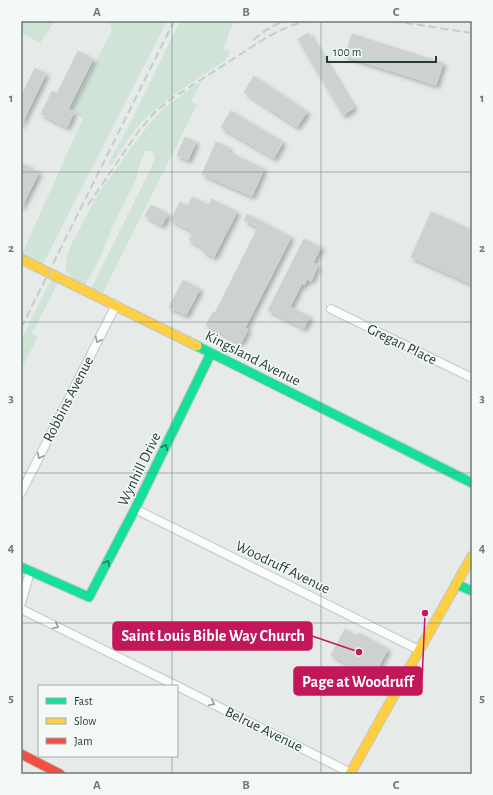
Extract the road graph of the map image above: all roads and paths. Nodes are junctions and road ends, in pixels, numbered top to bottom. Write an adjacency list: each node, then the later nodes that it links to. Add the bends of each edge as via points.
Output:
1 (21, 259): 2 (street, Kingsland Avenue)
2 (116, 305): 4 (street, Kingsland Avenue); 7 (street, Robbins Avenue, one-way to 7)
3 (331, 309): 5 (street, Gregan Place)
4 (212, 353): 6 (street, Kingsland Avenue); 8 (street, Wynhill Drive, one-way to 4)
5 (472, 378)
6 (472, 483)
7 (21, 493)
8 (135, 509): 11 (street, Wynhill Drive, one-way to 8, via 89,597); 16 (street, Woodruff Avenue)
9 (472, 556): 12 (street)
10 (21, 568): 11 (street)
11 (30, 572): 14 (street)
12 (456, 584): 13 (street); 16 (street)
13 (472, 591)
14 (21, 603)
15 (21, 608): 17 (street, Belrue Avenue, one-way to 17)
16 (419, 650): 20 (street)
17 (175, 685)
18 (178, 686): 20 (street, Belrue Avenue, one-way to 20)
19 (21, 754): 21 (street)
20 (351, 773)
21 (60, 774)

